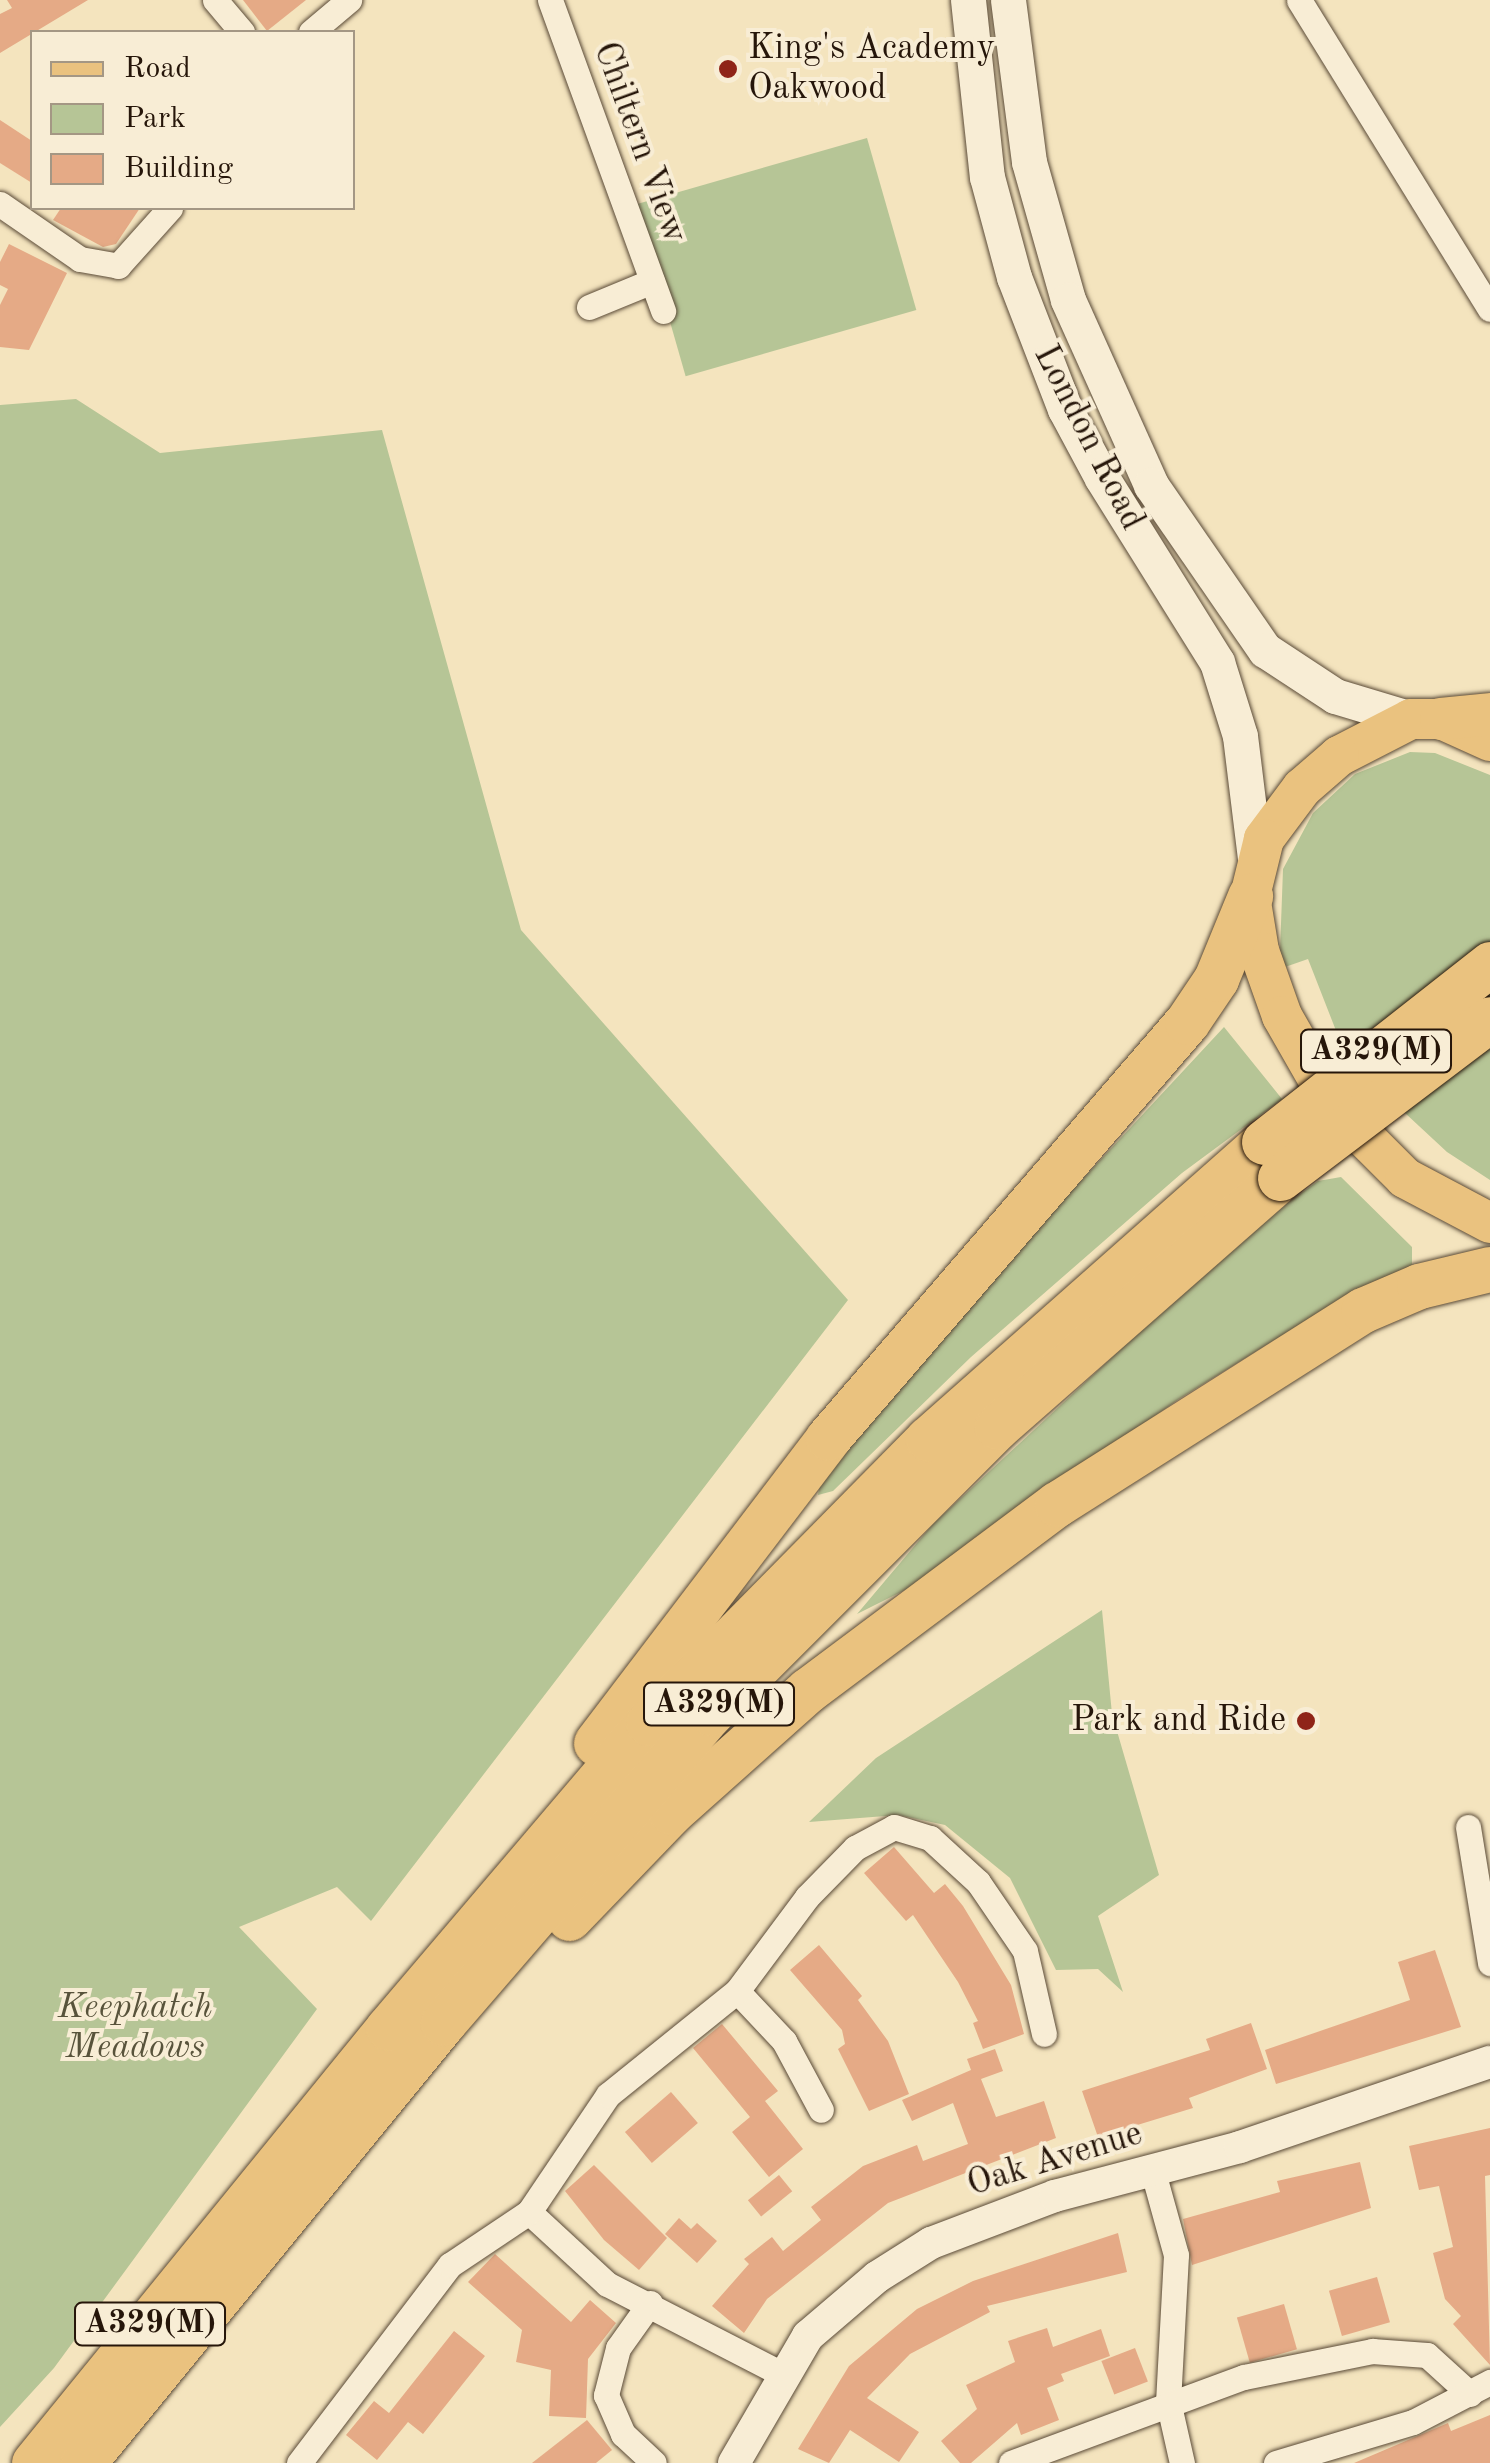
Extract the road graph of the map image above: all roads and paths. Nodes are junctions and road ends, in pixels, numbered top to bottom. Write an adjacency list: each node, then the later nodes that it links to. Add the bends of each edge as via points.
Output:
1 (216, 0): 7 (street)
2 (350, 0): 8 (street)
3 (550, 0): 11 (street, Chiltern View)
4 (968, 0): 18 (main road, London Road, via 986,177 1014,278 1102,478 1216,662 1240,736)
5 (1008, 0): 16 (main road, London Road, via 1029,162 1068,300 1151,484 1265,650 1335,696)
6 (1299, 0): 13 (street)
7 (240, 30)
8 (313, 30)
9 (0, 204): 10 (street, via 80,259 118,266)
10 (168, 210)
11 (652, 281): 12 (street); 14 (street, Chiltern View)
12 (589, 307)
13 (1490, 309)
14 (663, 311)
15 (1490, 714): 16 (highway)
16 (1426, 719): 17 (main road); 18 (main road, via 1328,764 1290,803)
17 (1490, 741)
18 (1252, 877): 22 (main road, via 1259,950 1282,1016 1334,1106 1405,1178); 25 (highway, A329(M), via 1206,997 828,1438 588,1754)
19 (1490, 964): 21 (highway, A329(M), bridge)
20 (1490, 1019): 21 (highway, A329(M), bridge)
21 (1272, 1160): 25 (highway, A329(M), via 1038,1336 866,1497 648,1723); 28 (highway, A329(M), via 796,1624 665,1764)
22 (1490, 1223)
23 (1490, 1269): 28 (highway, A329(M), via 1419,1286 1348,1318 1140,1448 975,1562 740,1748 562,1924)
24 (1468, 1827): 26 (street)
25 (514, 1876): 38 (highway, A329(M))
26 (1490, 1963)
27 (737, 1991): 29 (street, via 808,1897 856,1848 894,1827 930,1838 978,1882 1026,1951); 31 (street, via 784,2041); 33 (street, via 608,2095)
28 (443, 2023): 39 (highway, A329(M))
29 (1044, 2034)
30 (1490, 2062): 32 (street, Oak Avenue)
31 (820, 2110)
32 (1154, 2172): 35 (street, Oak Avenue, via 1055,2196 931,2243 836,2308); 37 (street, via 1176,2255)
33 (529, 2212): 34 (street, via 607,2284); 40 (street, via 450,2265)
34 (650, 2303): 35 (street); 41 (street, via 618,2348 606,2395 623,2434)
35 (782, 2374): 42 (street, Oak Avenue)
36 (1480, 2388): 37 (street, via 1426,2355 1372,2351 1244,2377); 45 (street, via 1412,2422)
37 (1168, 2401): 43 (street); 44 (street)
38 (34, 2463)
39 (83, 2463)
40 (299, 2463)
41 (654, 2463)
42 (734, 2463)
43 (1011, 2463)
44 (1182, 2463)
45 (1276, 2463)

